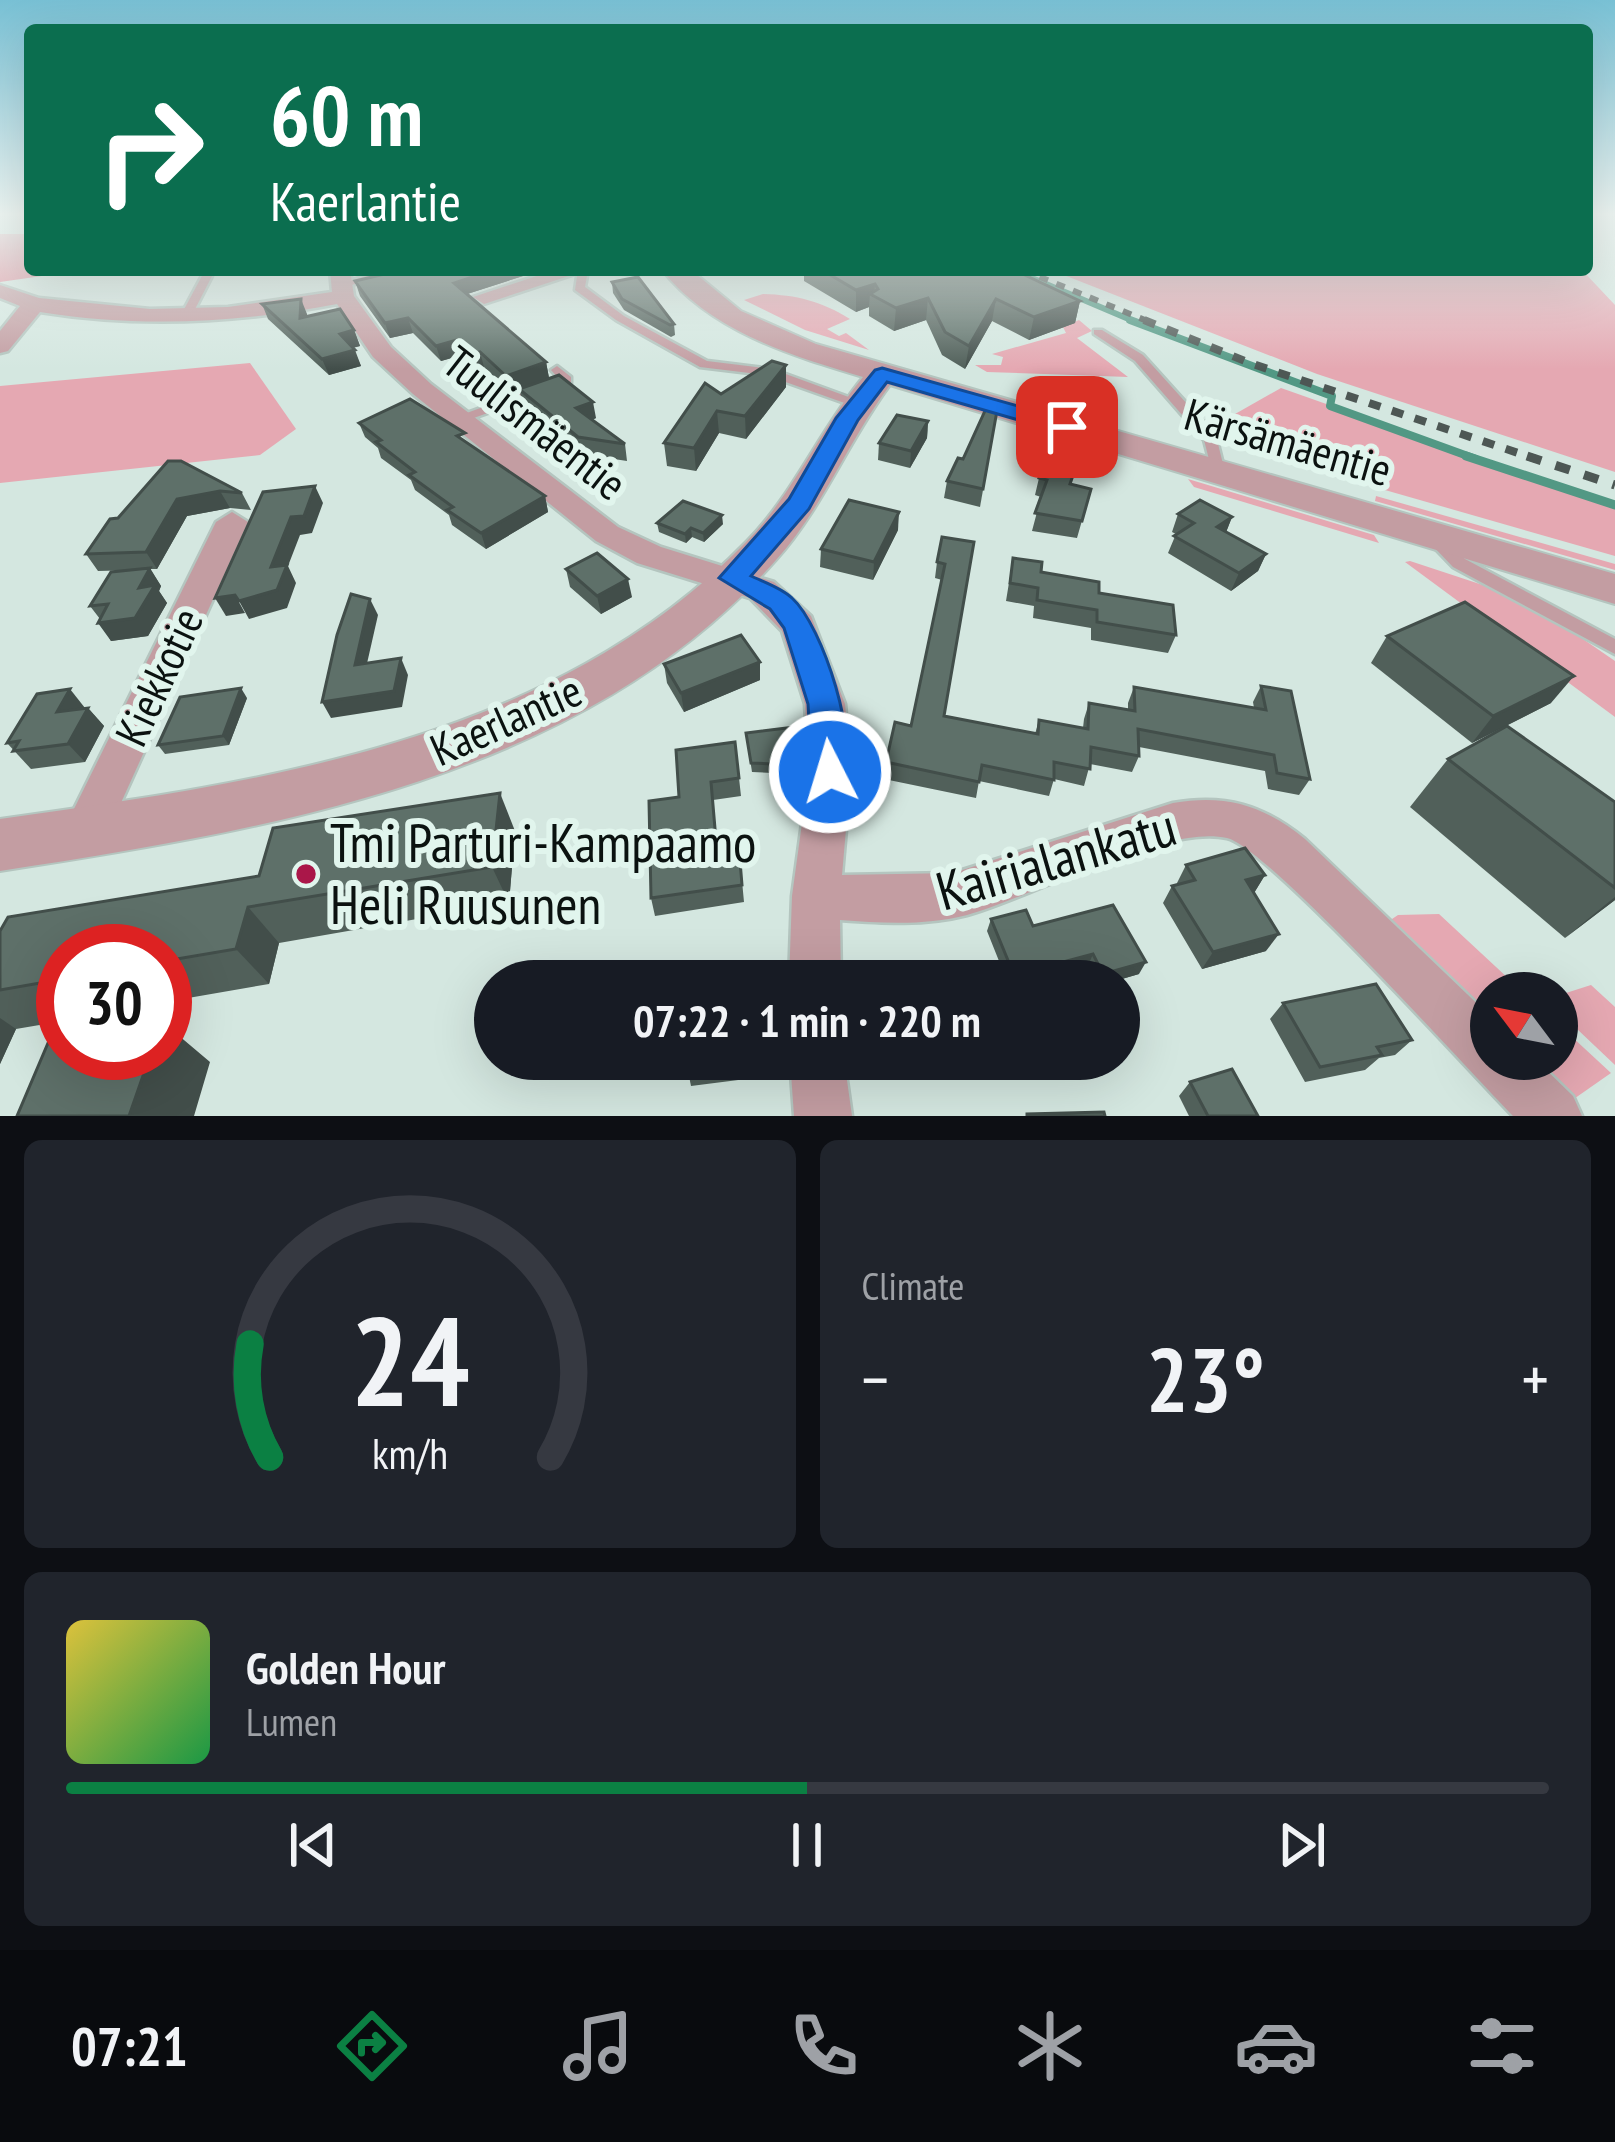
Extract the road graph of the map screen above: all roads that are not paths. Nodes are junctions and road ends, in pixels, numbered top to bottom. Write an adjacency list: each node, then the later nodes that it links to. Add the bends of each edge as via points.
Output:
1 (207, 276): 10 (lane)
2 (374, 276): 6 (lane)
3 (559, 276): 8 (street)
4 (580, 276): 14 (lane, via 579,288 704,364)
5 (681, 276): 14 (street, Kärsämäentie, via 749,326)
6 (341, 284): 10 (street, via 262,310); 15 (street, Tuulismäentie, via 382,352)
7 (0, 292): 9 (street)
8 (484, 297)
9 (34, 304): 10 (street); 12 (street)
10 (187, 315)
11 (1098, 332): 16 (lane, via 1139,358 1211,440)
12 (0, 346)
13 (557, 370): 15 (lane, via 567,380)
14 (870, 388): 16 (street, Kärsämäentie); 19 (street, Kaerlantie, via 800,503)
15 (463, 417): 19 (street, Tuulismäentie, via 628,547)
16 (1218, 472): 18 (street, Kärsämäentie)
17 (232, 522): 22 (street, Kiekkotie)
18 (1427, 533): 20 (street, Kärsämäentie); 21 (lane, via 1460,563)
19 (733, 578): 22 (street, Kaerlantie, via 629,661 431,756 258,805); 24 (street, Tuulismäentie, via 780,602 812,656 830,772)
20 (1615, 589)
21 (1615, 647)
22 (85, 833): 23 (street, Kaerlantie)
23 (0, 845)
24 (816, 896): 25 (street, Tuulismäentie); 26 (street, Kairialankatu, via 898,902 968,892 1179,823 1228,819 1269,837 1296,861)
25 (815, 960)
26 (1470, 1034)
27 (820, 1080): 29 (street)
28 (1516, 1080): 30 (street, Kairialankatu)
29 (823, 1116)
30 (1553, 1116)

